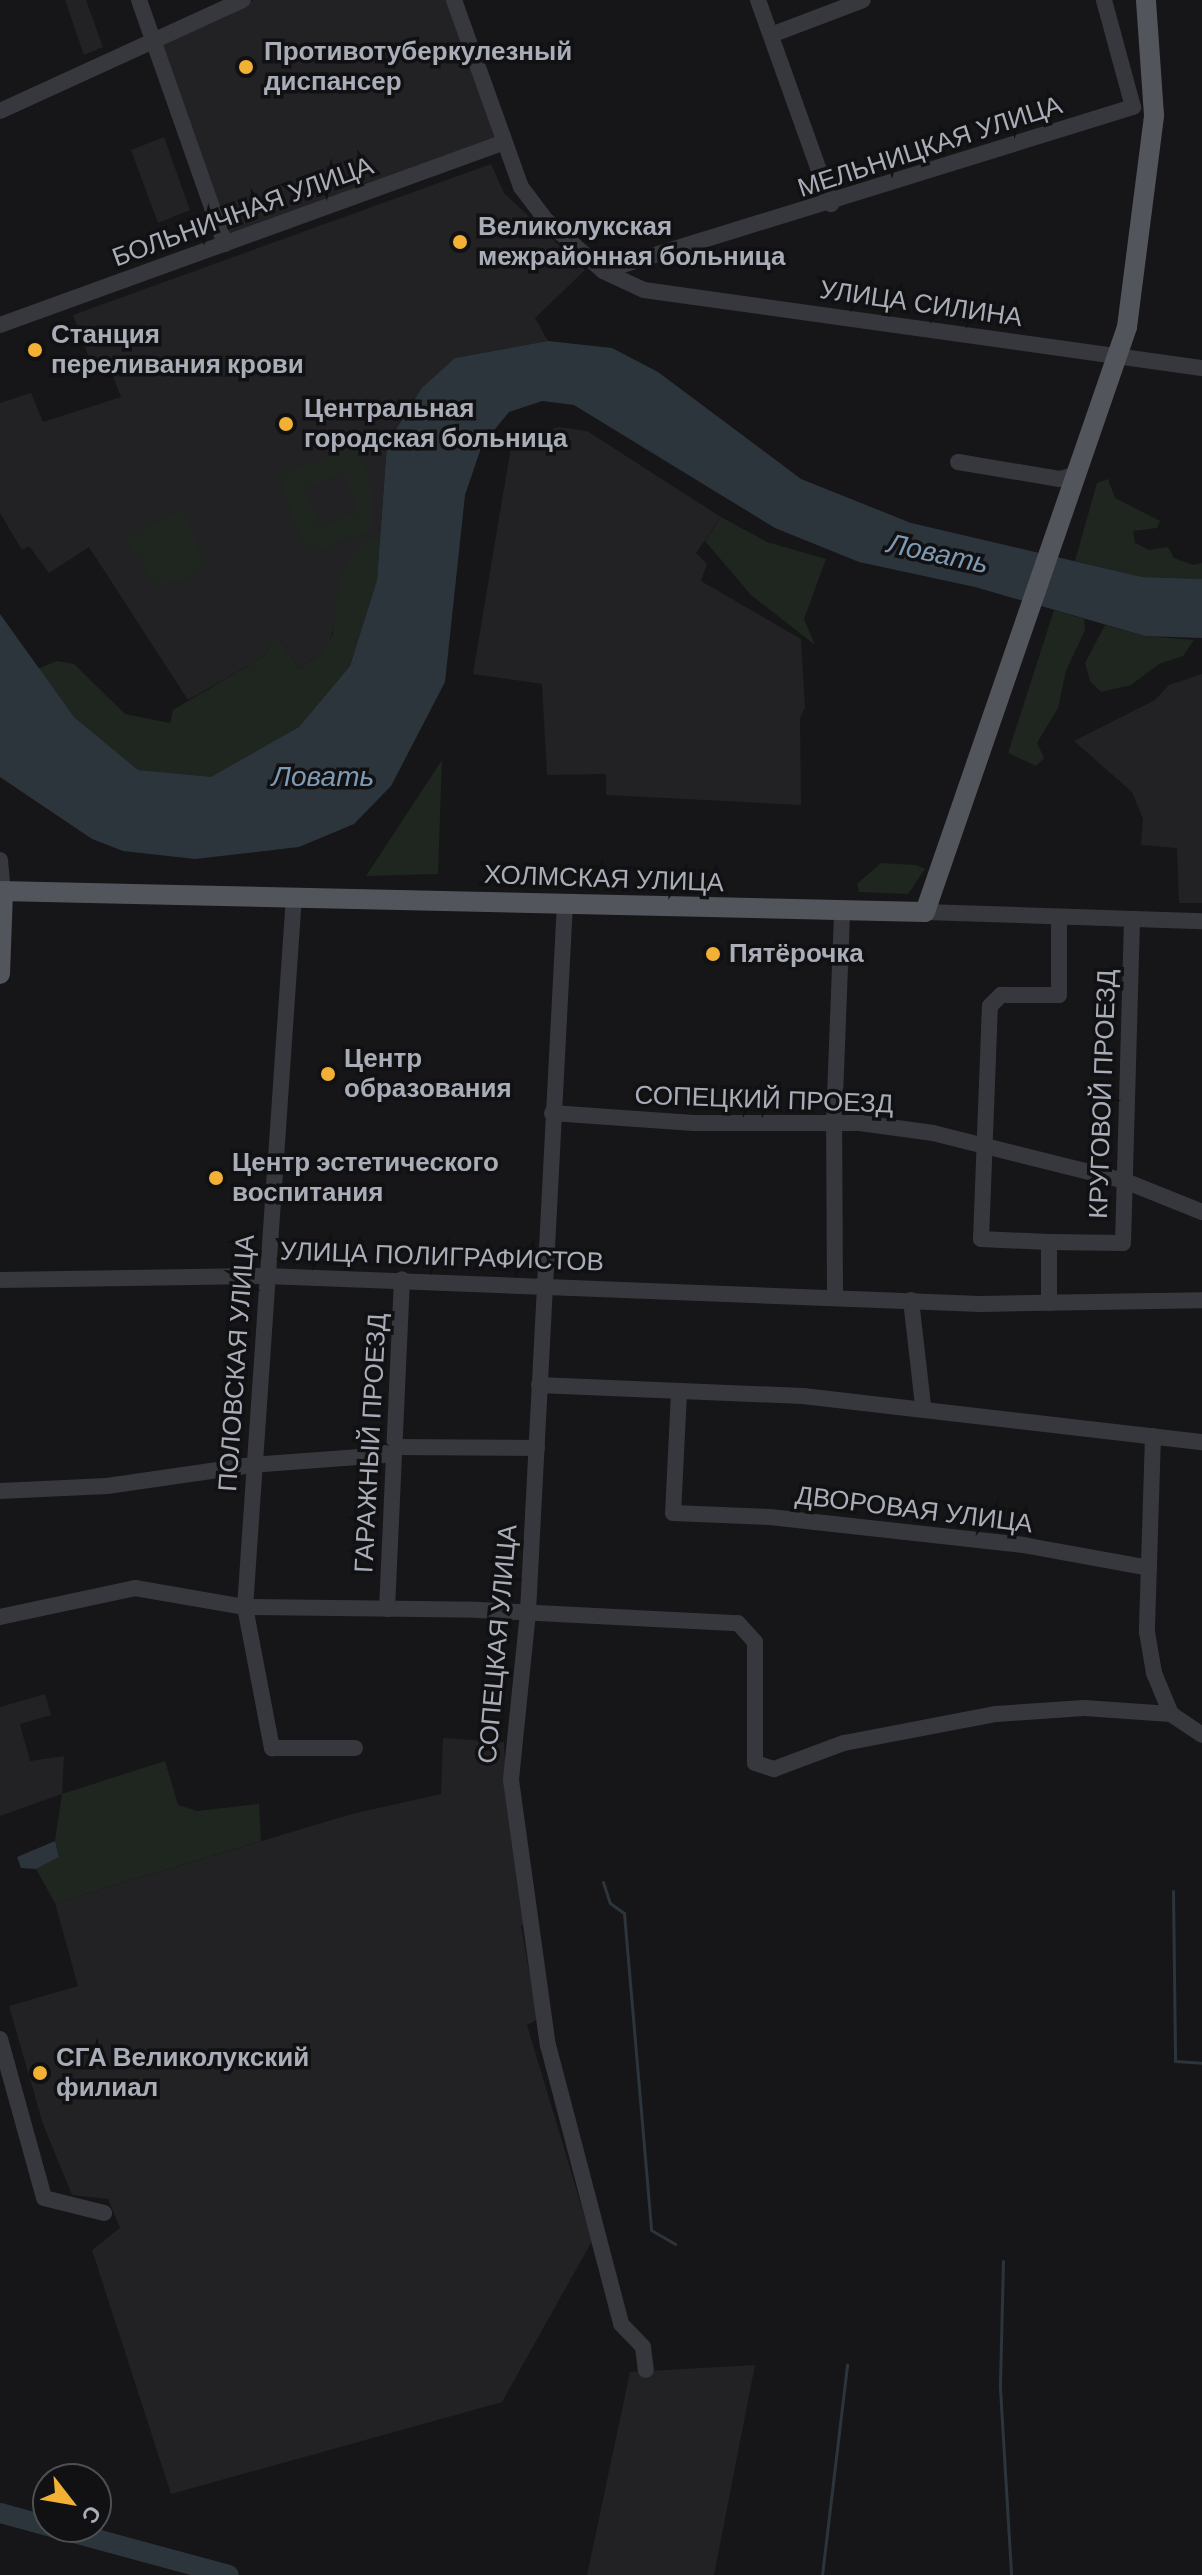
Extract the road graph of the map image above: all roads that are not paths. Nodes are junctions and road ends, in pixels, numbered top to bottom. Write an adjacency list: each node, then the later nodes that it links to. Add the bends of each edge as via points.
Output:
1 (139, 0): 9 (street)
2 (243, 0): 9 (street)
3 (454, 0): 11 (street, УЛИЦА СИЛИНА)
4 (758, 0): 8 (street)
5 (863, 0): 8 (street)
6 (1104, 0): 12 (street, МЕЛЬНИЦКАЯ УЛИЦА, via 1133,107)
7 (1146, 0): 16 (main road, via 1154,115 1137,271)
8 (771, 35): 12 (street)
9 (154, 41): 10 (street); 13 (street)
10 (0, 111)
11 (502, 143): 13 (street, БОЛЬНИЧНАЯ УЛИЦА); 14 (street, УЛИЦА СИЛИНА, via 521,187 546,220)
12 (831, 204): 14 (street, МЕЛЬНИЦКАЯ УЛИЦА)
13 (225, 244): 15 (street, БОЛЬНИЧНАЯ УЛИЦА)
14 (603, 271): 16 (street, УЛИЦА СИЛИНА, via 644,290)
15 (0, 325)
16 (1115, 357): 17 (street, УЛИЦА СИЛИНА); 19 (main road)
17 (1202, 368)
18 (958, 462): 19 (street, via 1060,479)
19 (1074, 475): 25 (main road)
20 (0, 860): 21 (street)
21 (2, 892): 22 (main road, ХОЛМСКАЯ УЛИЦА); 29 (main road)
22 (294, 896): 23 (main road, ХОЛМСКАЯ УЛИЦА); 36 (street, ПОЛОВСКАЯ УЛИЦА)
23 (565, 903): 24 (main road, ХОЛМСКАЯ УЛИЦА); 30 (street, СОПЕЦКАЯ УЛИЦА)
24 (842, 912): 25 (main road, ХОЛМСКАЯ УЛИЦА); 31 (street)
25 (925, 912): 26 (street, ХОЛМСКАЯ УЛИЦА)
26 (1059, 919): 27 (street, ХОЛМСКАЯ УЛИЦА); 32 (street, КРУГОВОЙ ПРОЕЗД, via 1059,995 1001,995 990,1006)
27 (1132, 921): 28 (street, ХОЛМСКАЯ УЛИЦА); 33 (street, КРУГОВОЙ ПРОЕЗД)
28 (1202, 921)
29 (0, 974)
30 (552, 1113): 31 (street, СОПЕЦКИЙ ПРОЕЗД, via 694,1123); 39 (street, СОПЕЦКАЯ УЛИЦА)
31 (834, 1123): 32 (street, СОПЕЦКИЙ ПРОЕЗД); 40 (street)
32 (984, 1144): 33 (street, СОПЕЦКИЙ ПРОЕЗД); 35 (street, КРУГОВОЙ ПРОЕЗД, via 981,1239)
33 (1125, 1181): 34 (street, СОПЕЦКИЙ ПРОЕЗД); 35 (street, КРУГОВОЙ ПРОЕЗД, via 1123,1243)
34 (1202, 1212)
35 (1049, 1242): 43 (street)
36 (266, 1276): 37 (street, УЛИЦА ПОЛИГРАФИСТОВ); 38 (street, УЛИЦА ПОЛИГРАФИСТОВ); 51 (street, ПОЛОВСКАЯ УЛИЦА)
37 (402, 1279): 39 (street, УЛИЦА ПОЛИГРАФИСТОВ); 49 (street, ГАРАЖНЫЙ ПРОЕЗД)
38 (0, 1280)
39 (544, 1283): 40 (street, УЛИЦА ПОЛИГРАФИСТОВ); 44 (street, СОПЕЦКАЯ УЛИЦА)
40 (835, 1295): 41 (street, УЛИЦА ПОЛИГРАФИСТОВ)
41 (911, 1300): 43 (street); 46 (street)
42 (1202, 1300): 43 (street)
43 (1049, 1303)
44 (539, 1385): 45 (street); 50 (street, СОПЕЦКАЯ УЛИЦА)
45 (679, 1392): 46 (street); 53 (street, ДВОРОВАЯ УЛИЦА, via 673,1513 770,1517 1023,1545)
46 (923, 1406): 47 (street)
47 (1153, 1436): 48 (street); 53 (street)
48 (1202, 1442)
49 (395, 1447): 50 (street); 51 (street, via 384,1455); 55 (street, ГАРАЖНЫЙ ПРОЕЗД)
50 (537, 1448): 56 (street, СОПЕЦКАЯ УЛИЦА)
51 (252, 1465): 52 (street, via 107,1486); 54 (street, ПОЛОВСКАЯ УЛИЦА)
52 (0, 1491)
53 (1149, 1568): 58 (street, via 1147,1632 1154,1673)
54 (245, 1607): 55 (street); 57 (street, via 135,1588); 60 (street, ПОЛОВСКАЯ УЛИЦА, via 272,1748)
55 (387, 1609): 56 (street)
56 (528, 1612): 58 (street, via 738,1623 755,1642 755,1763 774,1769 844,1743 996,1714 1084,1708); 63 (street, СОПЕЦКАЯ УЛИЦА, via 511,1780 537,1978 548,2045 621,2324 643,2347)
57 (0, 1617)
58 (1171, 1714): 59 (street)
59 (1202, 1735)
60 (355, 1748)
61 (0, 2039): 62 (street, via 44,2198)
62 (104, 2213)
63 (646, 2370)

